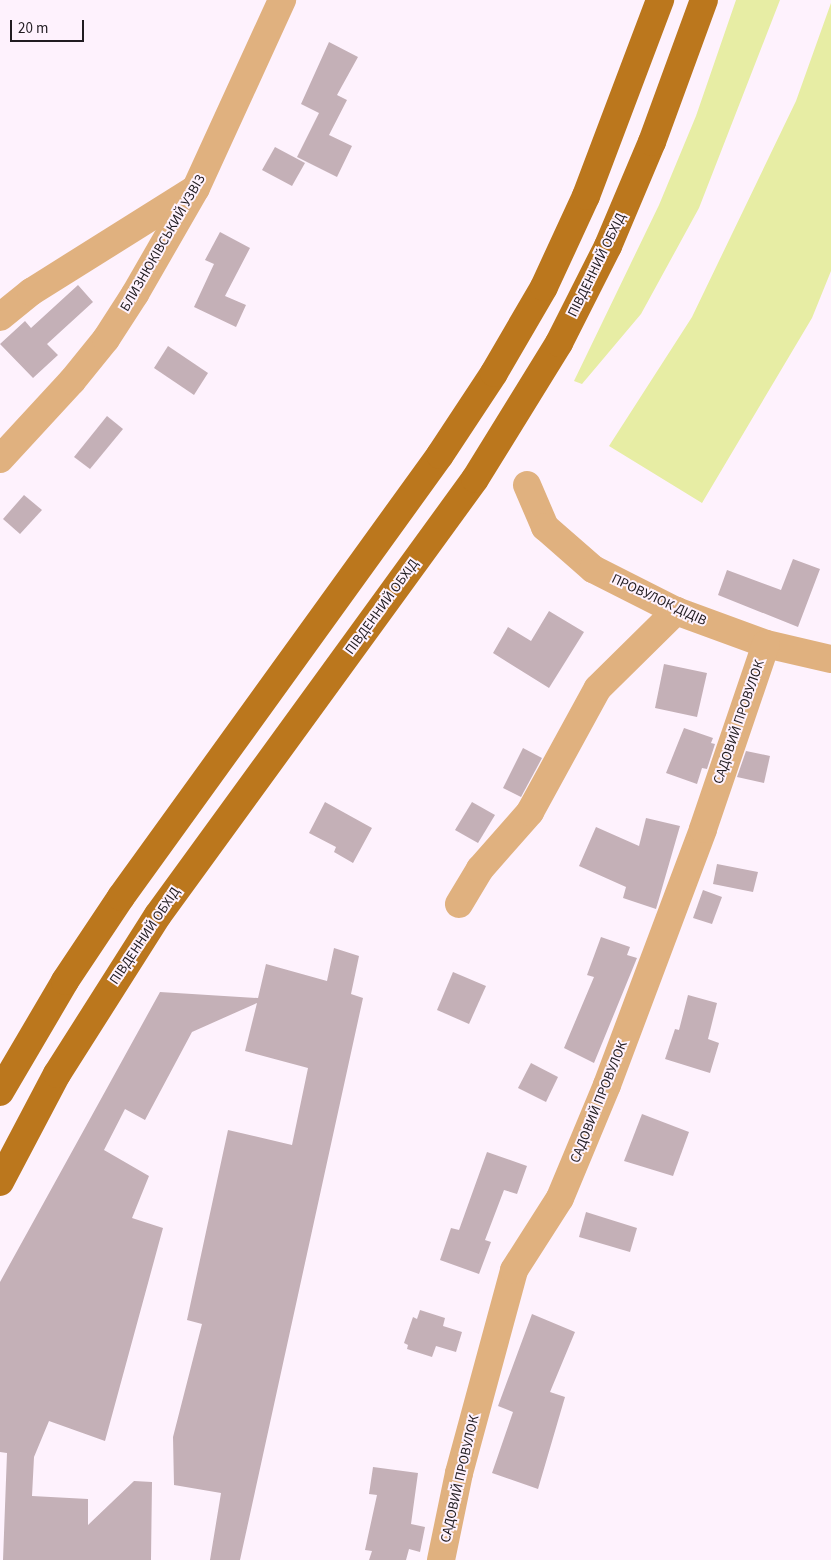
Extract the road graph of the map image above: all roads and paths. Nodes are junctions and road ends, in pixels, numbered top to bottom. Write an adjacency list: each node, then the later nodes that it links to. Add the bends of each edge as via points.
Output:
1 (282, 0): 4 (street, БЛИЗНЮКІВСЬКИЙ УЗВІЗ)
2 (660, 0): 12 (main road, via 586,196 544,287 494,373 440,455 122,897 65,981)
3 (704, 0): 13 (main road, ПІВДЕННИЙ ОБХІД, via 649,151 608,246 549,360 475,478 158,915 57,1074)
4 (196, 188): 5 (street, via 31,292); 6 (street, БЛИЗНЮКІВСЬКИЙ УЗВІЗ, via 164,247 106,339)
5 (0, 317)
6 (0, 459)
7 (527, 485): 8 (street, ПРОВУЛОК ДІДІВ, via 545,527 593,569)
8 (676, 611): 9 (street, ПРОВУЛОК ДІДІВ); 11 (street, via 598,688 530,812 480,869)
9 (766, 644): 10 (street, ПРОВУЛОК ДІДІВ); 14 (street, САДОВИЙ ПРОВУЛОК, via 703,829 607,1085 560,1198 514,1270 459,1473)
10 (831, 658)
11 (459, 904)
12 (0, 1092)
13 (0, 1182)
14 (441, 1560)

